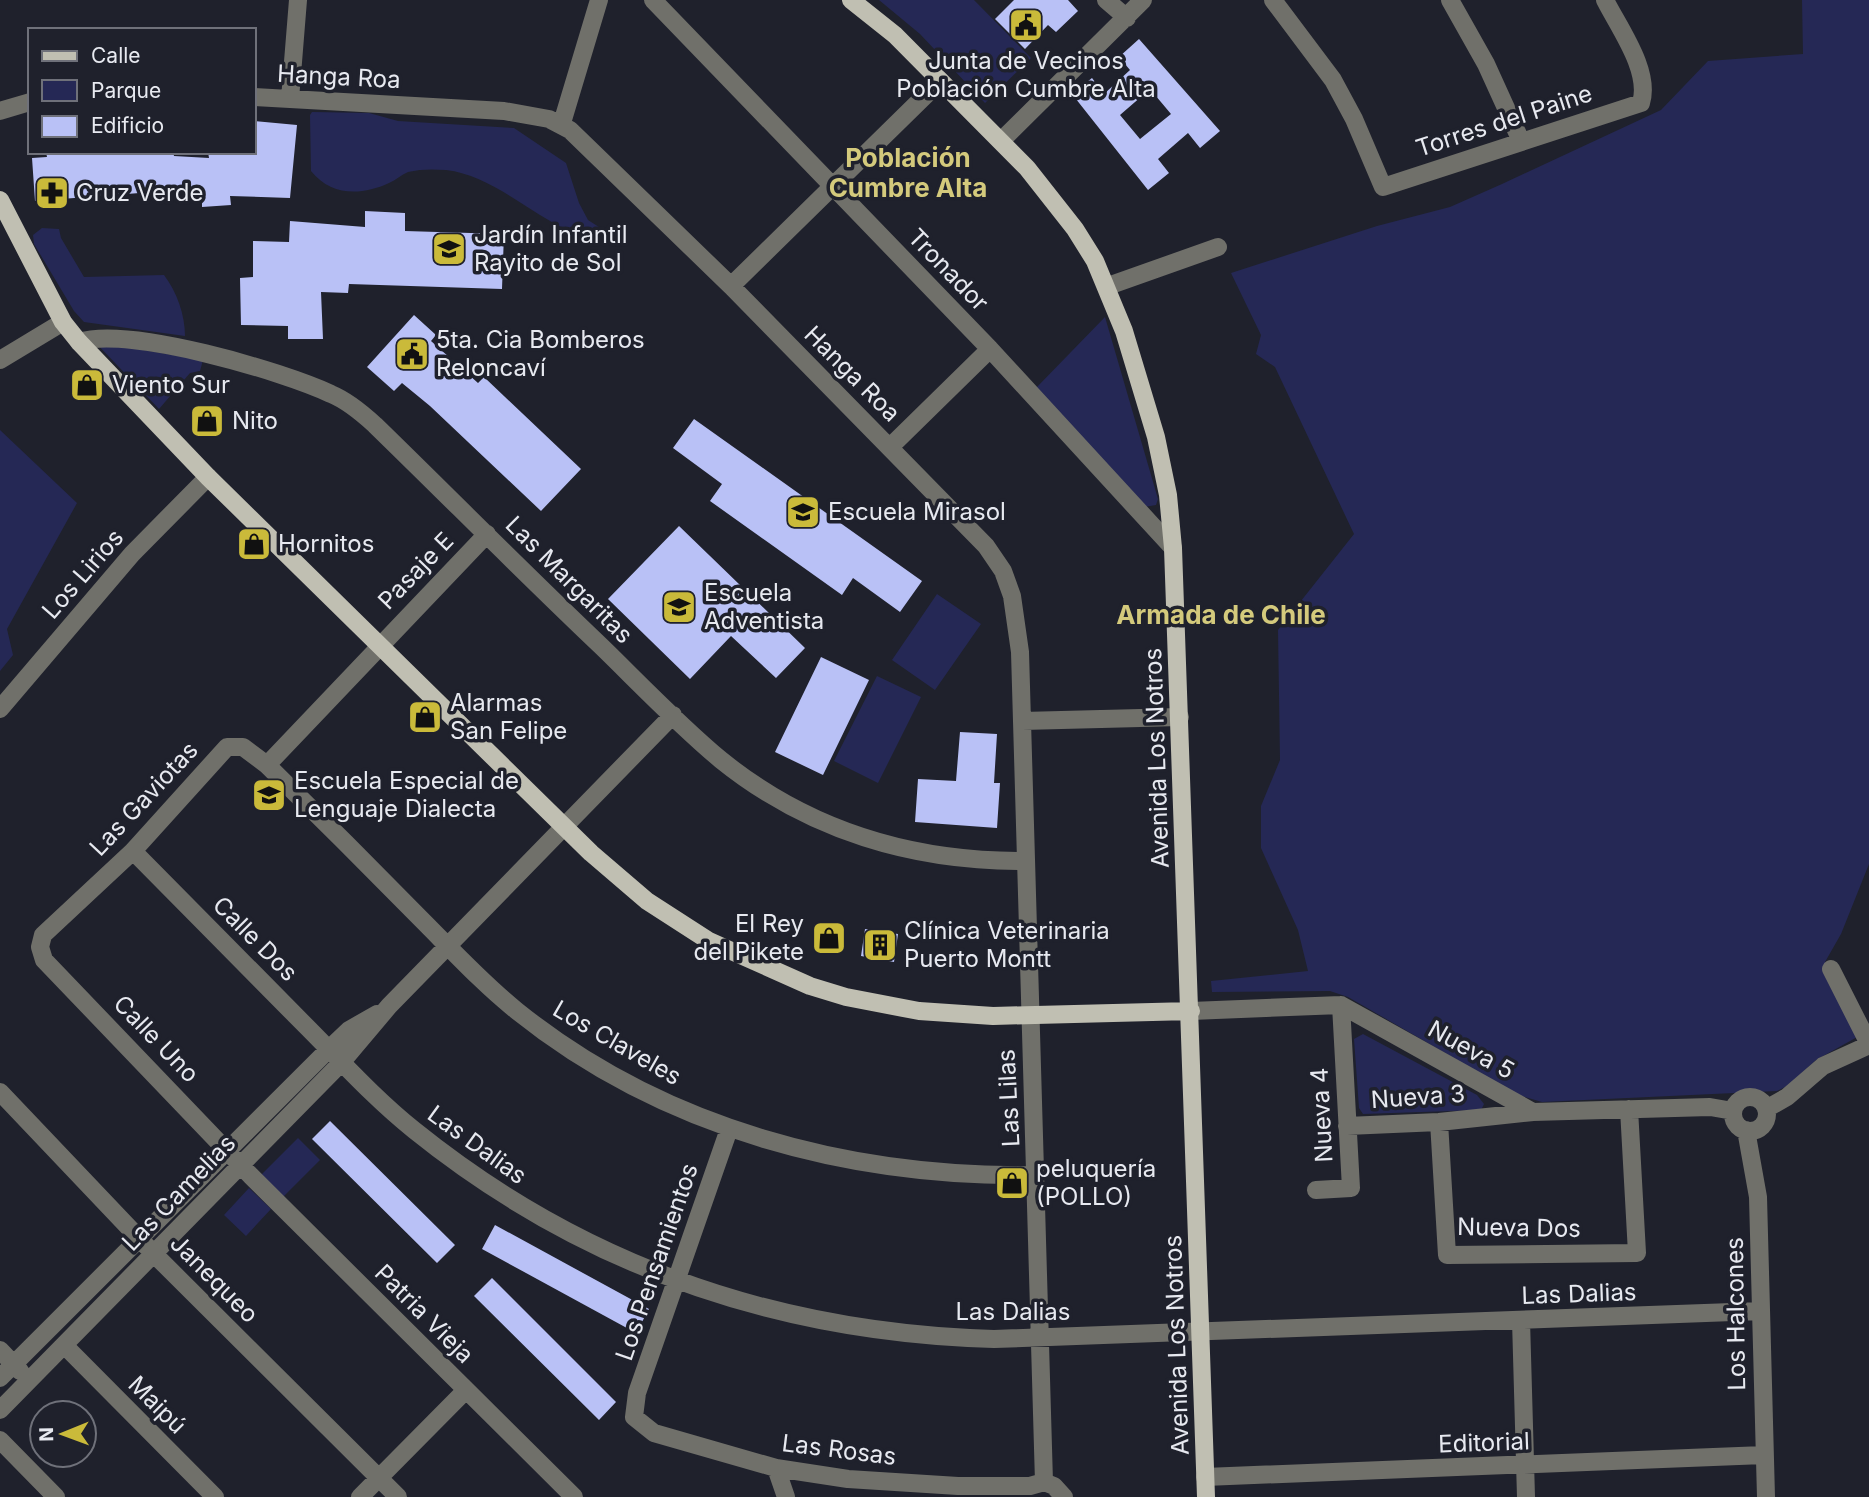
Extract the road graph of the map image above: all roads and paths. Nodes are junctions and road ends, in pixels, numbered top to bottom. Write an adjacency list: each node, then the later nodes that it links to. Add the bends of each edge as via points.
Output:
1 (298, 0): 13 (street)
2 (599, 0): 16 (street)
3 (653, 0): 19 (street, Tronador)
4 (851, 0): 11 (main road, Avenida Los Notros, via 895,35)
5 (1106, 0): 10 (street)
6 (1143, 0): 10 (street)
7 (1273, 0): 18 (street, Torres del Paine, via 1333,80 1383,187)
8 (1450, 0): 18 (street)
9 (1605, 0): 18 (street, Torres del Paine, via 1638,68 1644,90 1641,103)
10 (1127, 18): 17 (street)
11 (940, 81): 17 (main road, Avenida Los Notros); 19 (street)
12 (256, 97): 13 (street, Hanga Roa)
13 (290, 99): 16 (street, Hanga Roa, via 504,111)
14 (28, 103): 15 (street)
15 (0, 111)
16 (562, 123): 22 (street, Hanga Roa)
17 (1001, 141): 23 (main road, Avenida Los Notros, via 1075,229)
18 (1521, 141)
19 (834, 186): 22 (street); 26 (street, Tronador)
20 (0, 200): 24 (main road)
21 (1218, 247): 23 (street)
22 (731, 286): 28 (street, Hanga Roa)
23 (1108, 286): 31 (main road, Avenida Los Notros, via 1156,437)
24 (63, 322): 25 (main road); 27 (street)
25 (79, 342): 29 (main road); 30 (street, Las Margaritas, via 102,338 165,346 281,375 334,395 375,425)
26 (990, 349): 28 (street); 31 (street, Tronador)
27 (0, 360)
28 (891, 447): 36 (street, Hanga Roa, via 986,546 1003,571 1012,596 1020,652)
29 (208, 477): 32 (main road); 33 (street, Los Lirios, via 131,554)
30 (487, 534): 32 (street, Pasaje E); 34 (street, Las Margaritas)
31 (1173, 548): 35 (main road, Avenida Los Notros)
32 (380, 643): 37 (street); 38 (main road)
33 (0, 709)
34 (673, 715): 38 (street, Las Camelias); 40 (street, Las Margaritas, via 747,779 833,827 926,855)
35 (1180, 717): 36 (street); 46 (main road, Avenida Los Notros)
36 (1022, 721): 40 (street, Hanga Roa)
37 (267, 765): 39 (street, Las Gaviotas, via 243,747 227,747); 41 (street, Los Claveles)
38 (564, 827): 41 (street, Las Camelias); 47 (main road, via 618,878 667,915 775,973 882,1005 956,1014)
39 (133, 851): 42 (street, Las Gaviotas, via 43,935); 49 (street, Calle Dos)
40 (1026, 861): 47 (street, Hanga Roa)
41 (448, 946): 45 (street, Las Camelias); 58 (street, Los Claveles, via 516,1010 555,1038 638,1088)
42 (40, 947): 60 (street, Calle Uno, via 44,960)
43 (1831, 969): 48 (street)
44 (1341, 1005): 46 (street); 55 (street, Nueva 5); 57 (street, Nueva 4)
45 (389, 1006): 49 (street, Las Camelias, via 349,1030); 50 (street, Las Camelias)
46 (1191, 1011): 47 (main road); 69 (main road, Avenida Los Notros)
47 (1030, 1015): 62 (street, Las Lilas)
48 (1869, 1044): 53 (street, via 1824,1066)
49 (329, 1049): 50 (street, Calle Dos); 60 (street, Las Camelias)
50 (341, 1063): 61 (street, Las Camelias); 66 (street, Las Dalias, via 412,1129 493,1189 580,1239)
51 (0, 1092): 64 (street, Janequeo)
52 (1629, 1109): 54 (street, via 1710,1107); 55 (street); 56 (street, Nueva Dos, via 1637,1253 1447,1255)
53 (1766, 1109): 54 (street, via 1759,1100 1748,1097 1738,1101); 59 (street, via 1762,1125)
54 (1733, 1111): 59 (street, via 1737,1125)
55 (1533, 1112): 56 (street, Nueva 3)
56 (1439, 1122): 57 (street, Nueva 3)
57 (1347, 1126): 63 (street, Nueva 4, via 1351,1188)
58 (729, 1129): 62 (street, Los Claveles, via 812,1153 901,1170); 66 (street, Los Pensamientos)
59 (1746, 1130): 67 (street, Los Halcones, via 1758,1197)
60 (227, 1148): 61 (street, Calle Uno); 64 (street, Las Camelias)
61 (241, 1164): 65 (street, Las Camelias); 76 (street, Patria Vieja)
62 (1037, 1175): 70 (street, Las Lilas)
63 (1316, 1190)
64 (139, 1239): 65 (street, Janequeo); 73 (street, Las Camelias)
65 (154, 1254): 71 (street, Las Camelias); 85 (street, Janequeo)
66 (676, 1281): 70 (street, Las Dalias, via 761,1308 853,1328 947,1337); 78 (street, Los Pensamientos)
67 (1760, 1311): 68 (street, Las Dalias); 80 (street, Los Halcones)
68 (1521, 1320): 69 (street, Las Dalias); 81 (street)
69 (1201, 1332): 70 (street, Las Dalias); 84 (main road, Avenida Los Notros)
70 (1041, 1337): 83 (street, Las Lilas)
71 (65, 1346): 75 (street, Las Camelias); 87 (street, Maipú)
72 (0, 1350): 73 (street)
73 (14, 1364): 74 (street, Las Camelias); 75 (street)
74 (0, 1378)
75 (30, 1381): 77 (street, Las Camelias)
76 (466, 1390): 85 (street); 90 (street, Patria Vieja)
77 (0, 1410)
78 (634, 1411): 82 (street, Las Rosas, via 638,1422 654,1433)
79 (0, 1440): 86 (street)
80 (1764, 1455): 81 (street, Editorial); 95 (street, Los Halcones)
81 (1525, 1466): 84 (street, Editorial); 94 (street)
82 (776, 1468): 83 (street, Las Rosas, via 839,1478 958,1486 1020,1486); 91 (street)
83 (1045, 1477): 92 (street)
84 (1205, 1477): 93 (main road, Avenida Los Notros)
85 (379, 1478): 88 (street); 89 (street, Janequeo)
86 (56, 1497)
87 (215, 1497)
88 (360, 1497)
89 (398, 1497)
90 (574, 1497)
91 (786, 1497)
92 (1064, 1497)
93 (1206, 1497)
94 (1526, 1497)
95 (1766, 1497)

